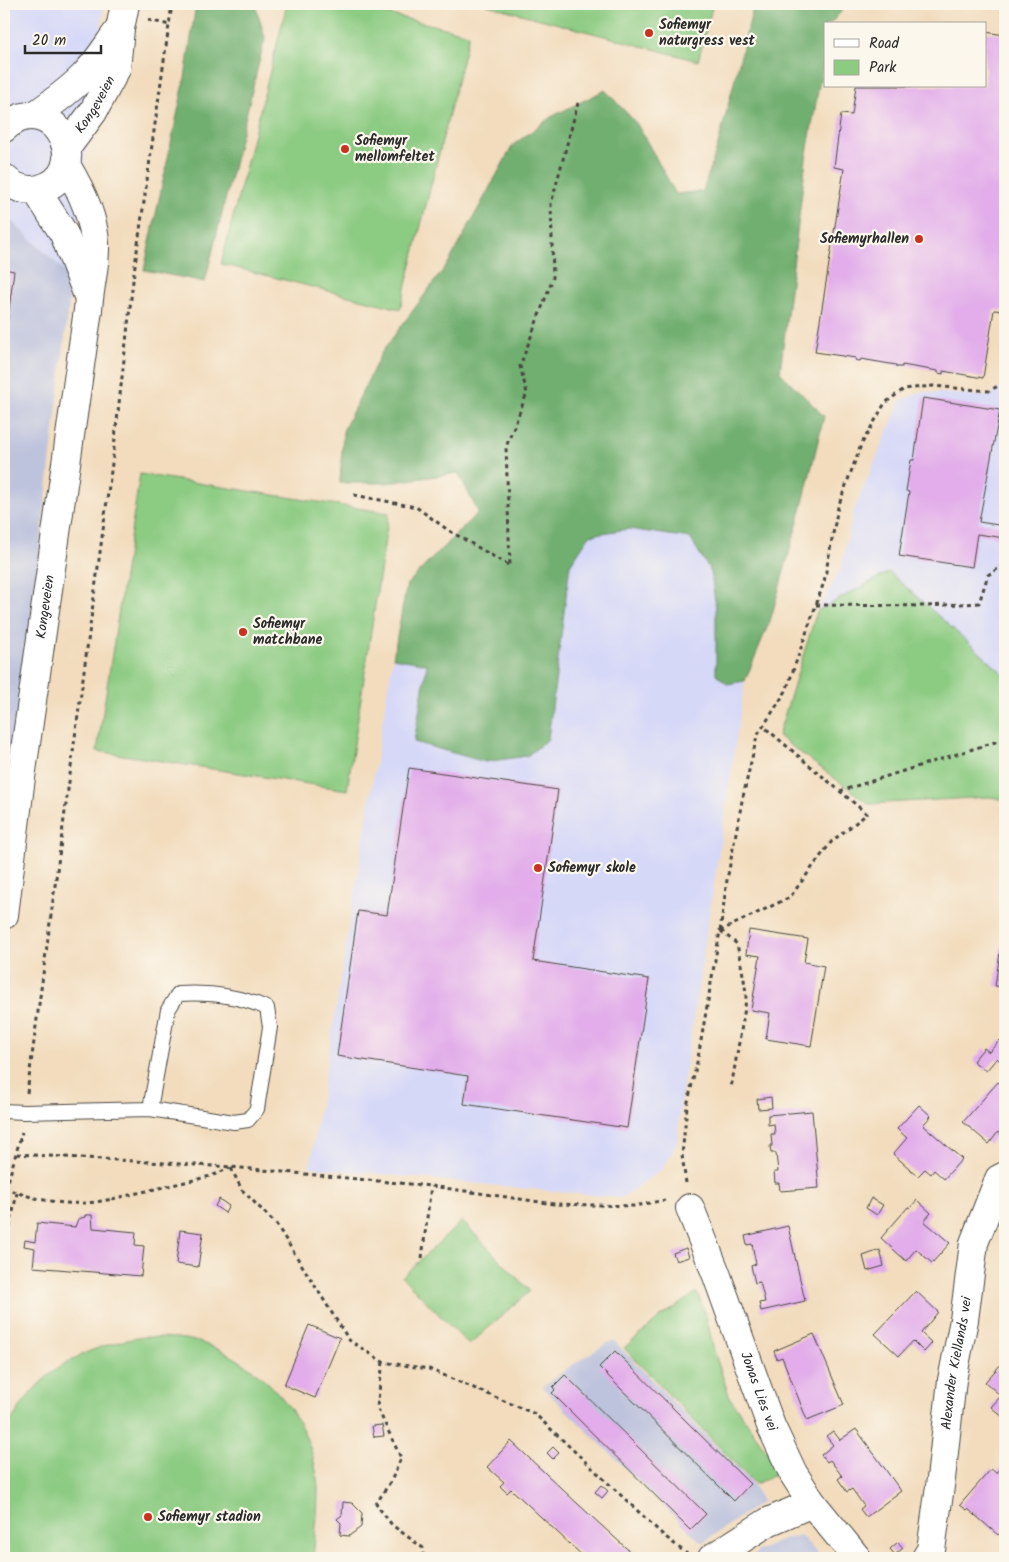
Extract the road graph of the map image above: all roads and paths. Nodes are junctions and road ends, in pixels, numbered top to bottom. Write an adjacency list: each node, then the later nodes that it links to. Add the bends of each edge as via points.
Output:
1 (172, 4): 3 (path)
2 (130, 17): 3 (path); 5 (main road, Kongeveien, via 98,60 64,94); 6 (main road, Kongeveien, via 116,69)
3 (170, 25): 22 (path, via 134,272 112,466)
4 (578, 103): 11 (path, via 551,204 553,278 520,366 526,393 506,447 510,566 416,507)
5 (13, 122): 6 (main road, via 54,124 62,134)
6 (66, 156): 8 (main road, via 55,182); 9 (main road, Kongeveien, via 91,222 95,245)
7 (4, 178): 8 (main road, via 22,189)
8 (36, 190): 9 (main road, Kongeveien, via 64,234)
9 (89, 299): 17 (main road, Kongeveien)
10 (1005, 382): 13 (path, via 989,391 933,386 904,389 885,403 860,445 838,507 824,582)
11 (354, 495)
12 (1005, 564): 13 (path, via 988,575 979,603)
13 (816, 605): 14 (path, via 786,691)
14 (763, 726): 16 (path); 18 (path, via 757,736 742,801)
15 (1005, 742): 16 (path, via 995,742)
16 (840, 791): 18 (path, via 867,814 832,841 790,897)
17 (4, 915)
18 (720, 931): 19 (path, via 737,944 745,985 745,1008); 30 (path, via 683,1135 682,1155)
19 (731, 1088)
20 (150, 1109): 20 (lane, via 234,1122 248,1120 257,1109 270,1027 268,1008 199,993 178,994 168,1010); 22 (lane)
21 (4, 1111): 22 (lane)
22 (24, 1112): 23 (path)
23 (17, 1154): 24 (path); 29 (path)
24 (231, 1167): 26 (path); 28 (path, bridge, via 211,1176 85,1203 60,1204); 33 (path, via 242,1190 276,1224 348,1340)
25 (1005, 1176): 39 (main road, Alexander Kiellands vei, via 999,1179 974,1243 952,1380 941,1479)
26 (431, 1186): 30 (path, via 554,1204 634,1206); 32 (path)
27 (4, 1188): 28 (path, bridge)
28 (17, 1193): 31 (path)
29 (4, 1196)
30 (689, 1201): 34 (main road, Jonas Lies vei, via 770,1426)
31 (4, 1241)
32 (422, 1258)
33 (383, 1362): 35 (path, via 377,1407 401,1458 376,1504 392,1525 423,1548); 36 (path, via 429,1369 535,1414 662,1534)
34 (812, 1503): 37 (main road, via 768,1522); 38 (main road, Jonas Lies vei)
35 (423, 1558)
36 (692, 1558)
37 (712, 1558)
38 (857, 1558)
39 (926, 1558)

